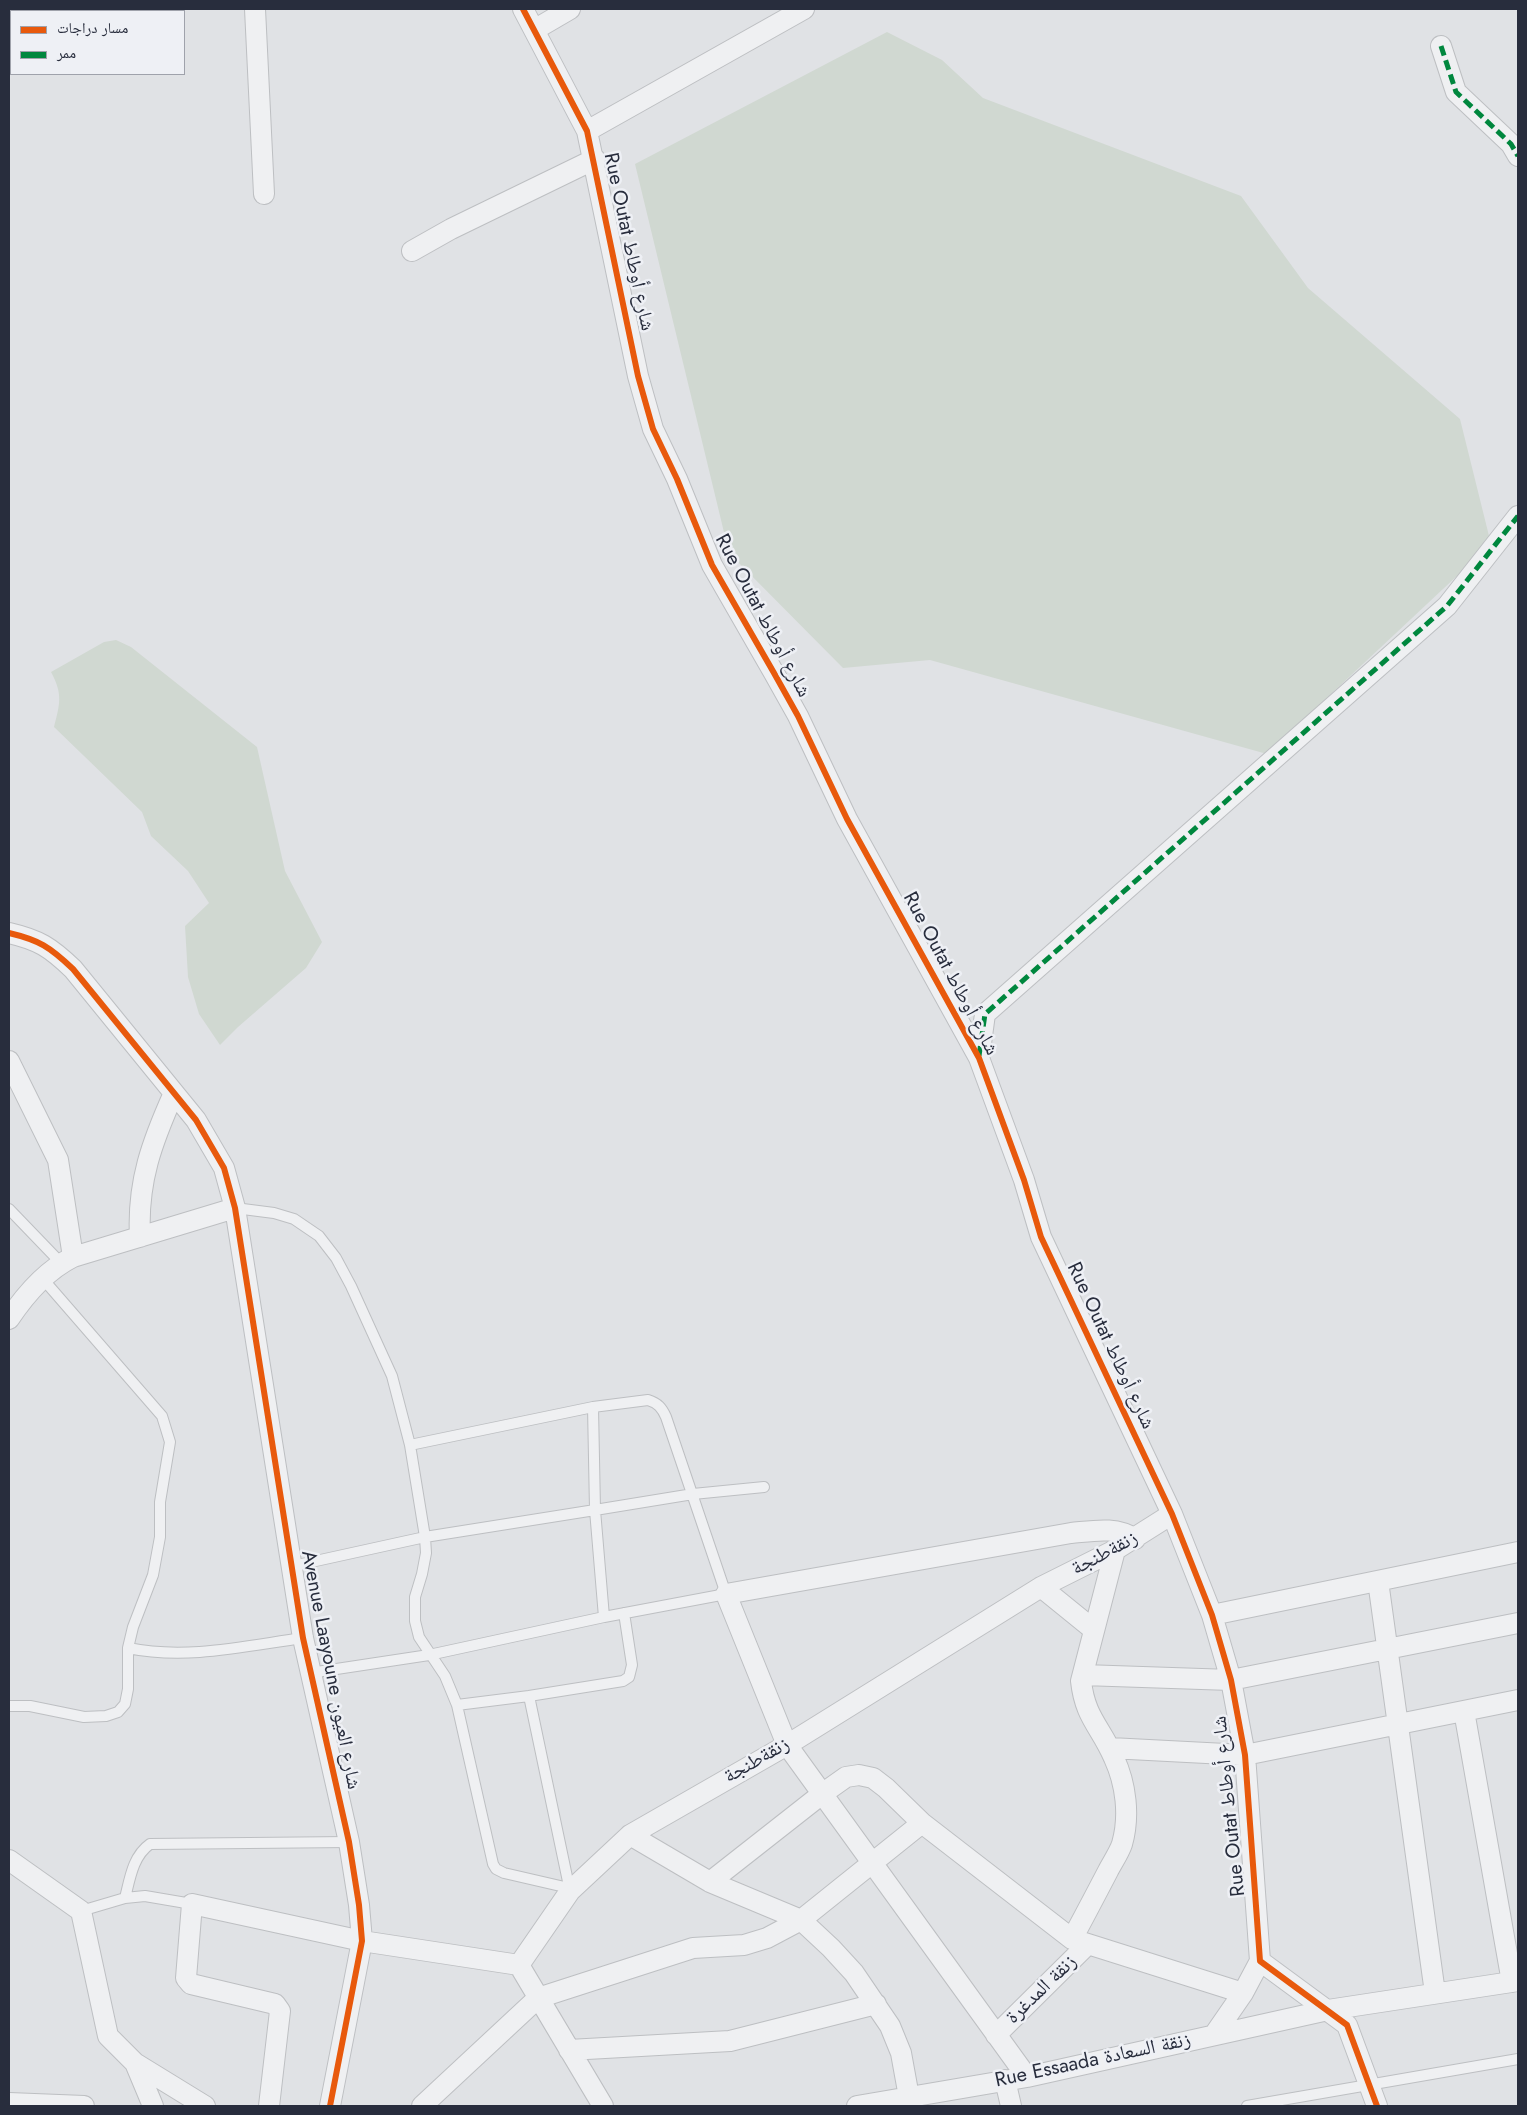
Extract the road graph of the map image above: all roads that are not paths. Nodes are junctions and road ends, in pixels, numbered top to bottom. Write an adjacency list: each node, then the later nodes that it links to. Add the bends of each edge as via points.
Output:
1 (255, 9): 10 (street)
2 (523, 9): 5 (street, Rue Outat شارع أوطاط)
3 (570, 9): 5 (street)
4 (804, 9): 7 (street)
5 (534, 30): 7 (street, Rue Outat شارع أوطاط)
6 (1441, 46): 8 (street, via 1456,92 1510,144)
7 (588, 131): 9 (street, Rue Outat شارع أوطاط)
8 (1518, 156)
9 (595, 159): 11 (street); 14 (street, Rue Outat شارع أوطاط, via 638,376 653,429 712,565 793,708 847,820)
10 (264, 194)
11 (412, 251)
12 (1518, 516): 14 (street, via 1447,606 985,1014)
13 (9, 933): 16 (street, Avenue Laayoune شارع العيون, via 53,949)
14 (979, 1058): 28 (street, Rue Outat شارع أوطاط, via 1024,1180 1041,1237)
15 (9, 1061): 20 (street, via 58,1160)
16 (174, 1093): 17 (street, Avenue Laayoune شارع العيون, via 196,1120 224,1168); 19 (street, via 145,1168 138,1212)
17 (235, 1208): 19 (street); 24 (lane, via 294,1219 319,1236 336,1258 392,1376); 33 (street, Avenue Laayoune شارع العيون)
18 (9, 1209): 20 (lane)
19 (140, 1237): 20 (street)
20 (67, 1260): 21 (street)
21 (43, 1280): 22 (street); 43 (lane, via 162,1416 168,1431 170,1442 160,1502 157,1560)
22 (12, 1307)
23 (593, 1407): 24 (lane); 26 (lane, via 648,1400 656,1402 666,1417); 27 (lane)
24 (410, 1445): 29 (lane)
25 (764, 1487): 26 (lane)
26 (693, 1494): 27 (lane); 36 (lane)
27 (595, 1510): 29 (lane); 39 (lane)
28 (1172, 1514): 30 (street, زنقةطنجة); 38 (street, Rue Outat شارع أوطاط)
29 (425, 1537): 33 (lane); 45 (lane, via 426,1553 415,1597 415,1621)
30 (1135, 1539): 31 (street, زنقةطنجة); 36 (street, via 1118,1530 1071,1533)
31 (1115, 1550): 35 (street, زنقةطنجة); 41 (street, زنقة المدغرة)
32 (1518, 1552): 34 (street)
33 (293, 1566): 42 (street, Avenue Laayoune شارع العيون)
34 (1378, 1581): 38 (street); 44 (street)
35 (1040, 1587): 41 (street); 55 (street, زنقةطنجة)
36 (726, 1594): 37 (lane); 55 (street)
37 (624, 1613): 39 (lane); 49 (lane, via 632,1665 629,1677 623,1682)
38 (1212, 1615): 48 (street, Rue Outat شارع أوطاط)
39 (604, 1617): 45 (lane)
40 (1518, 1623): 44 (street)
41 (1094, 1630): 47 (street, زنقة المدغرة)
42 (303, 1638): 43 (lane, via 194,1654); 46 (street, Avenue Laayoune شارع العيون)
43 (128, 1648): 52 (lane, via 128,1689 125,1704 118,1712 84,1717 30,1706)
44 (1387, 1649): 48 (street); 54 (street)
45 (429, 1655): 46 (lane); 51 (lane, via 444,1676)
46 (310, 1673): 61 (street, Avenue Laayoune شارع العيون)
47 (1083, 1675): 48 (street); 56 (street, زنقة المدغرة, via 1083,1699 1088,1713)
48 (1231, 1680): 57 (street, Rue Outat شارع أوطاط)
49 (529, 1696): 51 (lane); 65 (lane)
50 (1518, 1700): 53 (street)
51 (457, 1704): 65 (lane, via 496,1869)
52 (9, 1706)
53 (1464, 1711): 54 (street); 74 (street)
54 (1398, 1724): 57 (street); 76 (street)
55 (787, 1745): 58 (street); 60 (street, زنقةطنجة)
56 (1110, 1748): 57 (street); 71 (street, زنقة المدغرة, via 1126,1798 1122,1844)
57 (1245, 1755): 72 (street, Rue Outat شارع أوطاط)
58 (822, 1794): 59 (street, via 846,1777 873,1778); 63 (street); 64 (street)
59 (922, 1823): 63 (street); 71 (street)
60 (630, 1835): 64 (street); 65 (street, زنقةطنجة)
61 (349, 1842): 66 (lane, via 150,1844 137,1857); 70 (street, Avenue Laayoune شارع العيون)
62 (9, 1860): 68 (street)
63 (873, 1864): 69 (street); 80 (street)
64 (710, 1882): 69 (street)
65 (570, 1890): 73 (street, زنقةطنجة)
66 (125, 1898): 67 (lane, via 145,1896); 68 (lane)
67 (192, 1904): 70 (street); 94 (street, via 186,1978 191,1984 279,2007)
68 (81, 1911): 84 (street, via 108,2036)
69 (801, 1920): 77 (street, via 744,1945 693,1948); 78 (street, via 854,1973)
70 (362, 1941): 73 (street); 95 (street, Avenue Laayoune شارع العيون)
71 (1080, 1942): 75 (street); 80 (street, زنقة المدغرة)
72 (1260, 1961): 75 (street); 79 (street)
73 (519, 1965): 77 (street)
74 (1515, 1981): 76 (street, Rue Essaada زنقة السعادة)
75 (1242, 1993): 81 (street)
76 (1435, 1993): 79 (street, Rue Essaada زنقة السعادة)
77 (538, 1998): 82 (street); 96 (street)
78 (876, 2004): 82 (street, via 730,2041); 88 (street, via 901,2053)
79 (1328, 2010): 81 (street, Rue Essaada زنقة السعادة); 87 (street, via 1347,2025)
80 (996, 2034): 85 (street)
81 (1214, 2035): 85 (street, Rue Essaada زنقة السعادة)
82 (569, 2050): 97 (street)
83 (1518, 2058): 87 (lane)
84 (135, 2063): 92 (street); 93 (street)
85 (1027, 2077): 86 (street, Rue Essaada زنقة السعادة)
86 (1005, 2080): 88 (street, Rue Essaada زنقة السعادة); 99 (street)
87 (1370, 2085): 100 (lane); 101 (street)
88 (910, 2097): 90 (street, Rue Essaada زنقة السعادة)
89 (9, 2103): 91 (street)
90 (881, 2104): 98 (street, Rue Essaada زنقة السعادة)
91 (84, 2106)
92 (153, 2106)
93 (205, 2106)
94 (269, 2106)
95 (330, 2106)
96 (422, 2106)
97 (603, 2106)
98 (857, 2106)
99 (1011, 2106)
100 (1247, 2106)
101 (1377, 2106)

